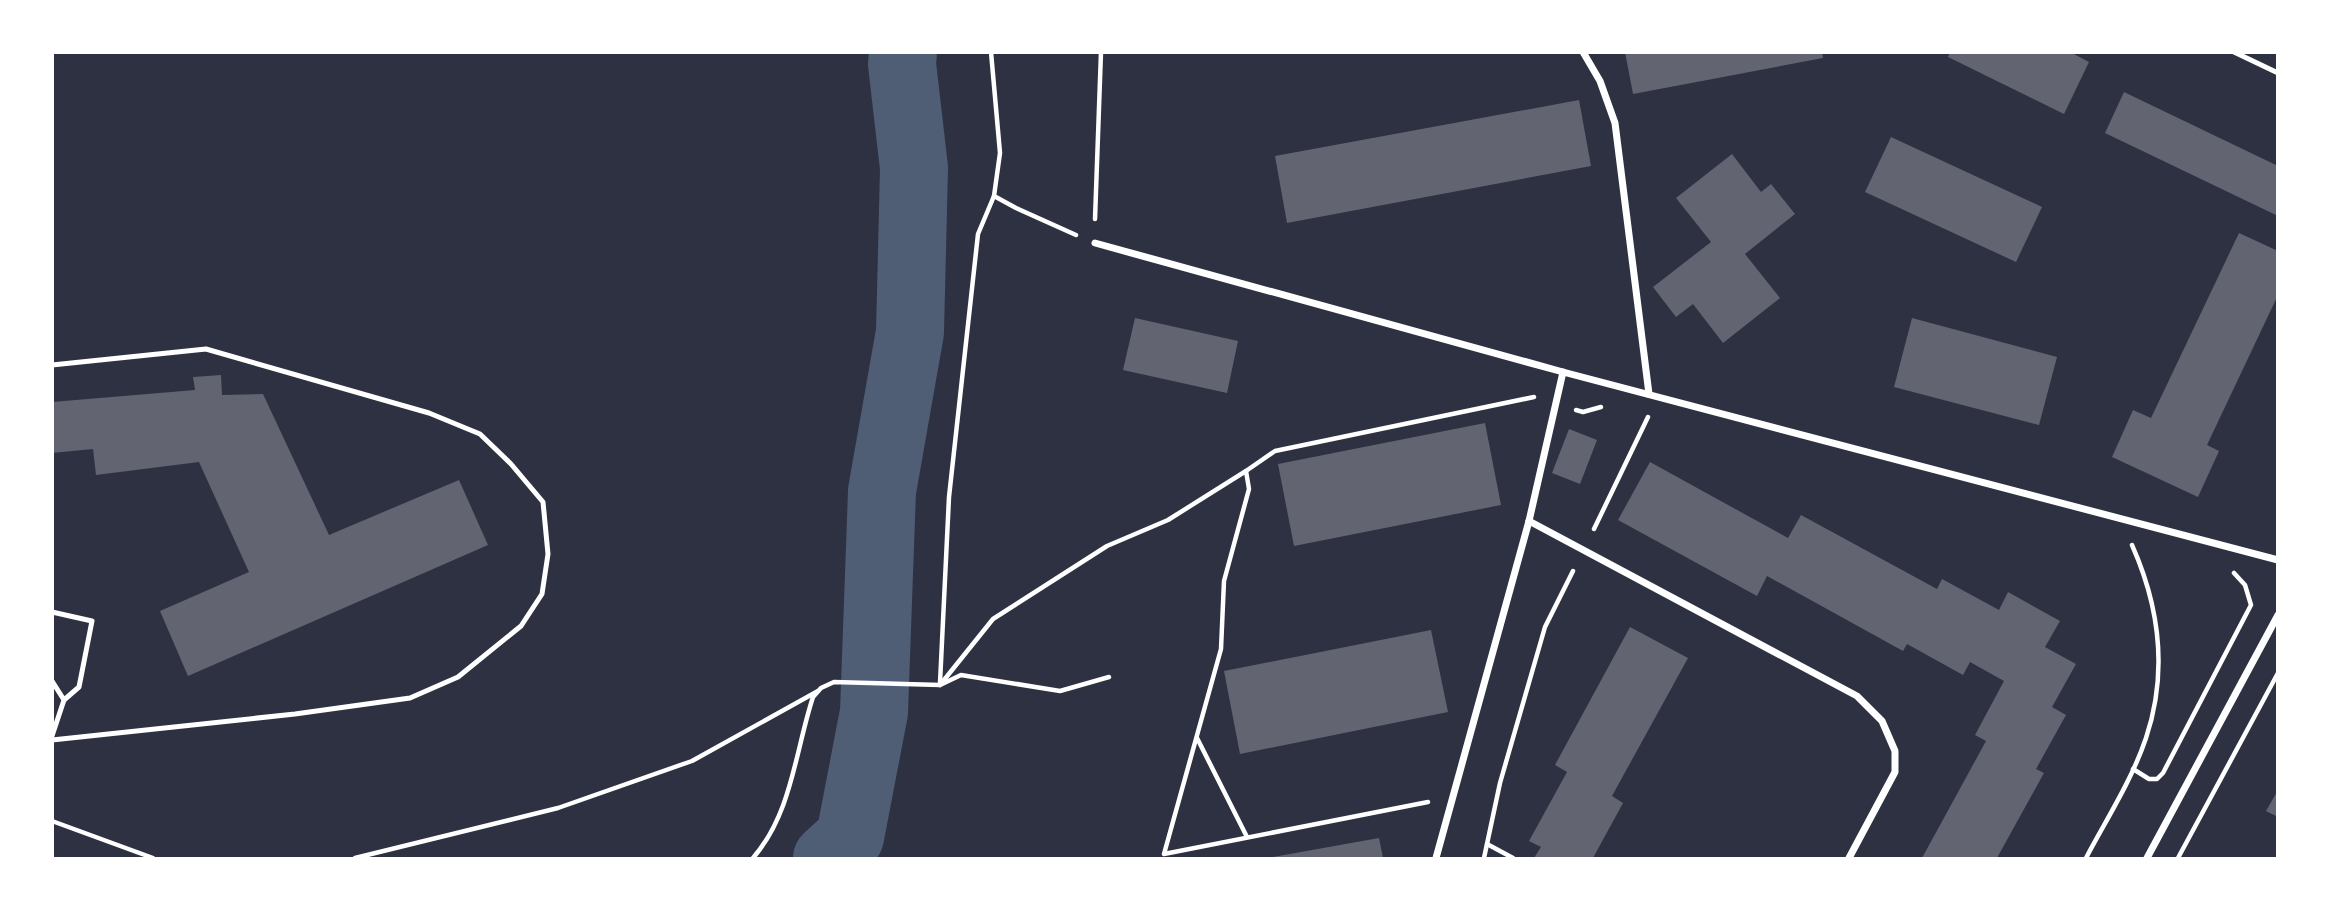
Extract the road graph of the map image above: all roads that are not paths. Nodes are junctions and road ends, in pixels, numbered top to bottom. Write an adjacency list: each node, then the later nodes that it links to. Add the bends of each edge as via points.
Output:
1 (1583, 52): 7 (street, via 1600,80 1615,123)
2 (2234, 52): 3 (lane)
3 (2277, 73)
4 (1095, 243): 6 (street)
5 (52, 365): 14 (lane, via 206,349 429,413 480,434 544,502 548,554 542,594 521,626 458,677 410,698)
6 (1563, 372): 7 (street); 8 (street)
7 (1649, 394): 9 (street)
8 (1529, 521): 15 (street); 16 (street, via 1857,696 1882,721 1895,751 1895,772)
9 (2277, 560)
10 (52, 612): 13 (lane, via 92,621 79,687)
11 (2277, 615): 17 (street)
12 (52, 681): 13 (lane)
13 (64, 701): 14 (lane)
14 (52, 738)
15 (1436, 859)
16 (1849, 859)
17 (2147, 859)

